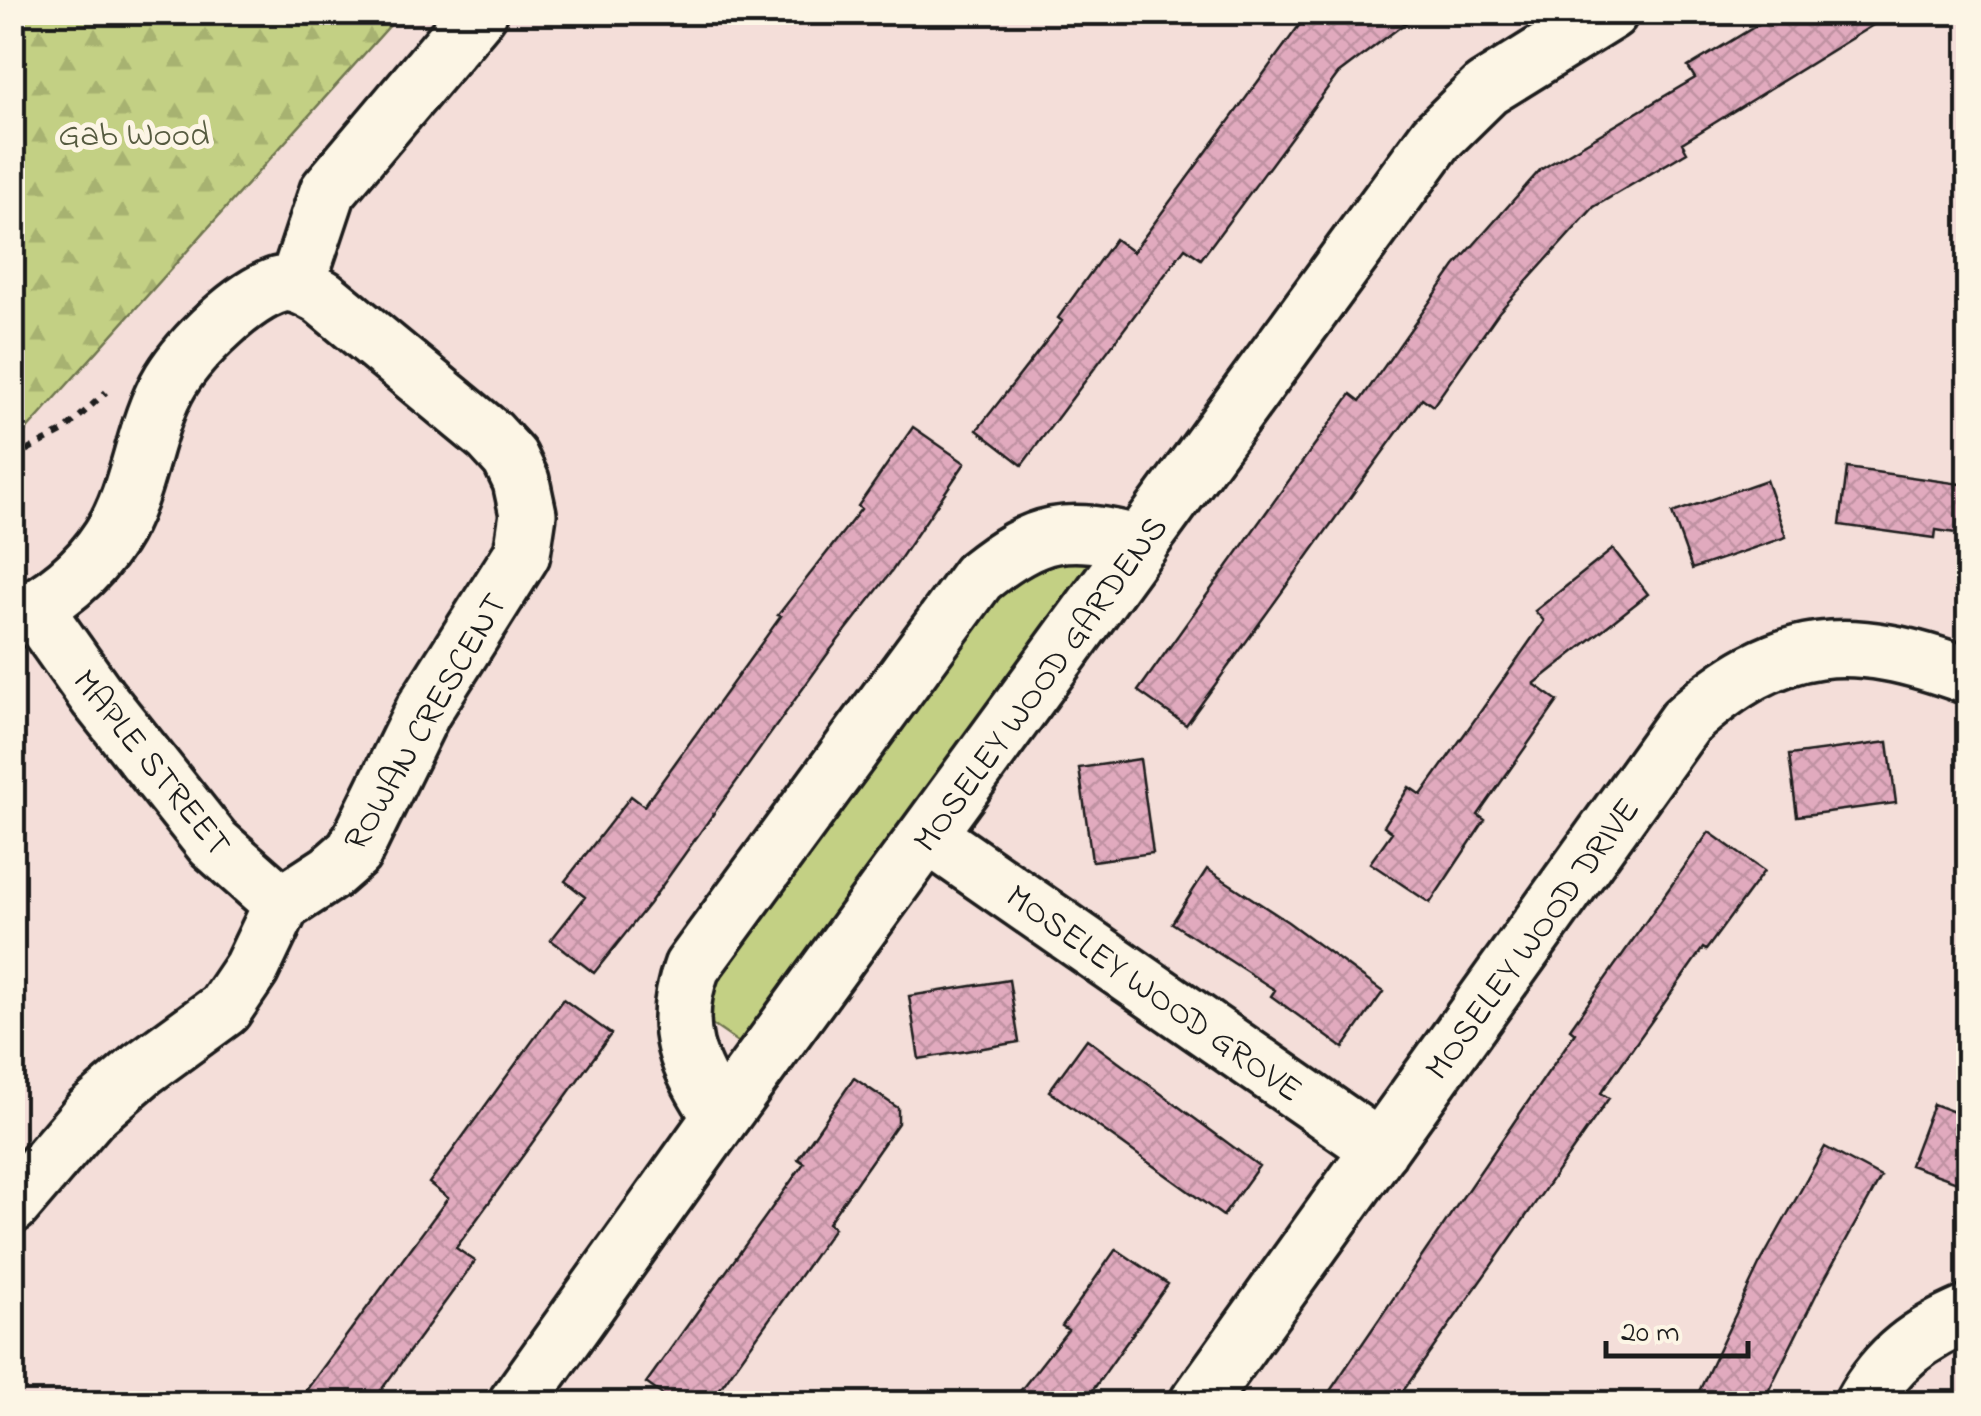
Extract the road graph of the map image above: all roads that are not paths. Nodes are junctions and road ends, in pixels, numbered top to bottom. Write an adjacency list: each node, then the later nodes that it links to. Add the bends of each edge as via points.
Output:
1 (478, 12): 3 (street, via 328,191)
2 (1610, 12): 4 (street, MOSELEY WOOD GARDENS, via 1486,89 1436,138)
3 (297, 284): 5 (street, via 280,284 246,304 192,354 171,380 128,505 111,535 94,559); 8 (street, ROWAN CRESCENT, via 322,296 490,436 516,469 528,514 522,554 423,711 354,852)
4 (1140, 544): 7 (street, MOSELEY WOOD GARDENS); 9 (street, via 1095,532 1061,532 1028,542 978,577 692,968 682,1010 686,1048 694,1076)
5 (24, 615): 8 (street, MAPLE STREET, via 212,842)
6 (1968, 676): 10 (street, MOSELEY WOOD DRIVE, via 1913,656 1830,649 1763,666 1720,691 1685,722)
7 (929, 836): 9 (street, MOSELEY WOOD GARDENS); 10 (street, MOSELEY WOOD GROVE)
8 (282, 904): 11 (street, via 224,1008 90,1114)
9 (721, 1117): 13 (street, MOSELEY WOOD GARDENS)
10 (1380, 1149): 14 (street, MOSELEY WOOD DRIVE)
11 (12, 1205)
12 (1968, 1314): 15 (street, via 1929,1330 1893,1360)
13 (516, 1404)
14 (1196, 1404)
15 (1862, 1404)

